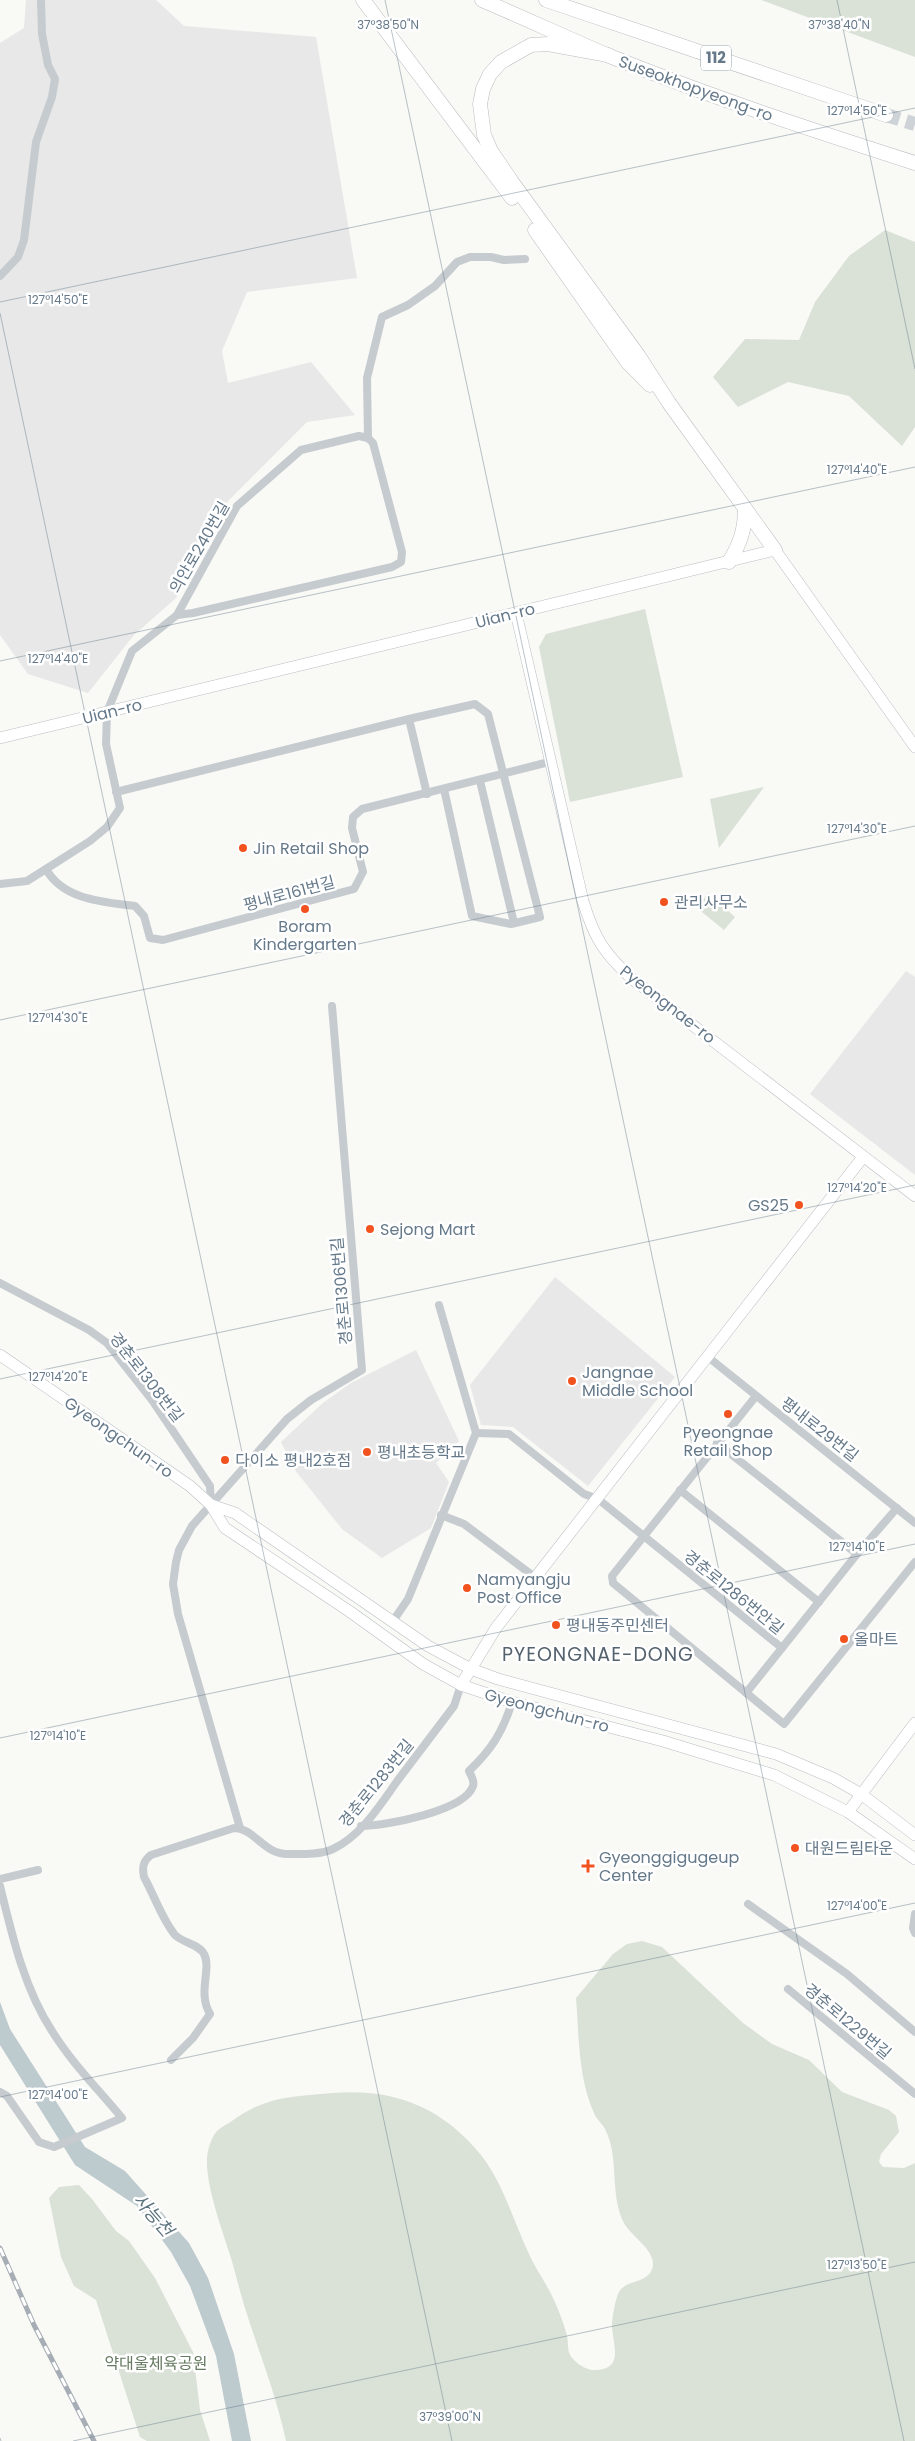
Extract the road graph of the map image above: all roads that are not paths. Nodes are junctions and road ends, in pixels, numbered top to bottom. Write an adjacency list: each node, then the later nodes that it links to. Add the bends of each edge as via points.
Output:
1 (41, 0): 9 (street, via 42,34 48,66 56,79 36,142 24,240 18,257)
2 (363, 0): 10 (highway, via 518,206 628,363)
3 (482, 0): 5 (highway, Suseokhopyeong-ro / 112)
4 (546, 0): 6 (highway, Suseokhopyeong-ro / 112)
5 (608, 55): 7 (highway, Suseokhopyeong-ro / 112, via 793,124); 10 (highway, via 548,44 531,45 500,62 490,74 480,104 481,119 491,151 638,355)
6 (886, 115)
7 (915, 164)
8 (525, 259): 11 (street, via 470,257 457,262 435,286 408,305 382,317 367,378)
9 (0, 276)
10 (668, 403): 12 (highway)
11 (368, 438): 16 (street, 의안로240번길, via 359,436 301,450 237,506); 16 (street, via 373,443 402,552 401,562 392,567)
12 (745, 509): 13 (highway); 14 (highway, via 745,528)
13 (775, 550): 14 (street, Uian-ro); 20 (street)
14 (729, 562): 15 (street, Uian-ro)
15 (516, 613): 17 (street, Uian-ro); 21 (street, Pyeongnae-ro)
16 (177, 615): 17 (street, 의안로240번길, via 132,651)
17 (108, 712): 19 (street, Uian-ro); 25 (street, 의안로240번길, via 106,744)
18 (409, 719): 22 (street, via 475,704 488,714); 25 (street); 26 (street)
19 (0, 738)
20 (915, 747)
21 (549, 762): 22 (street, 평내로161번길); 31 (street, Pyeongnae-ro, via 589,923 600,945 630,977 765,1078)
22 (504, 774): 23 (street, 평내로161번길); 29 (street, via 540,917)
23 (480, 781): 24 (street, 평내로161번길); 29 (street)
24 (444, 789): 26 (street, 평내로161번길); 29 (street, via 472,916)
25 (116, 792): 27 (street, 의안로240번길, via 120,808 107,827)
26 (427, 794): 27 (street, 평내로161번길, via 362,809 353,818 352,828 363,872 354,890 163,940 150,938 144,916 135,906 87,900 52,881)
27 (46, 869): 28 (street, 의안로240번길, via 27,881)
28 (0, 884)
29 (514, 923)
30 (332, 1006): 42 (street, 경춘로1306번길, via 362,1370 312,1400 287,1420)
31 (863, 1157): 32 (street, Pyeongnae-ro); 36 (street)
32 (915, 1196)
33 (0, 1283): 42 (street, 경춘로1308번길, via 89,1330 107,1343 152,1400 210,1486)
34 (439, 1305): 38 (street)
35 (0, 1355): 42 (street, Gyeongchun-ro, via 190,1486)
36 (708, 1357): 37 (street, 평내로29번길); 41 (street)
37 (756, 1396): 39 (street); 43 (street, 평내로29번길)
38 (476, 1433): 41 (street, 경춘로1286번안길, via 509,1434 584,1494); 44 (street)
39 (717, 1443): 40 (street); 47 (street)
40 (680, 1490): 46 (street); 50 (street)
41 (598, 1499): 46 (street, 경춘로1286번안길); 49 (street)
42 (211, 1504): 51 (street, Gyeongchun-ro, via 235,1513); 54 (street, Gyeongchun-ro, via 225,1528 423,1664); 61 (street, via 192,1526 179,1550 173,1584 178,1614)
43 (897, 1508): 45 (street, 평내로29번길); 47 (street, 경춘로1286번안길)
44 (441, 1515): 49 (street, via 464,1524); 51 (street, via 408,1599)
45 (915, 1523)
46 (644, 1536): 52 (street, 경춘로1286번안길); 55 (street, via 612,1576 613,1583)
47 (857, 1554): 50 (street, 경춘로1286번안길)
48 (915, 1562): 55 (street, via 784,1724)
49 (536, 1578): 53 (street, via 496,1628)
50 (819, 1602): 52 (street, 경춘로1286번안길)
51 (394, 1621): 53 (street, Gyeongchun-ro, via 428,1646)
52 (782, 1648): 55 (street)
53 (470, 1669): 54 (street); 58 (street, Gyeongchun-ro, via 776,1754)
54 (462, 1685): 56 (street, Gyeongchun-ro); 60 (street, 경춘로1283번길, via 454,1706)
55 (746, 1693)
56 (512, 1702): 59 (street, Gyeongchun-ro, via 663,1741 774,1775); 60 (street, via 491,1749 469,1771 474,1781 467,1795 427,1814 390,1824)
57 (915, 1723): 58 (street)
58 (861, 1794): 59 (street); 62 (street, Gyeongchun-ro)
59 (848, 1812): 63 (street, Gyeongchun-ro)
60 (361, 1826): 61 (street, 경춘로1283번길, via 331,1850 285,1854 266,1848)
61 (240, 1828): 72 (street, via 151,1855 144,1864 144,1877 171,1929 183,1941 200,1949 206,1960 203,2000 210,2014 193,2038)
62 (915, 1834)
63 (915, 1859)
64 (38, 1870): 65 (street)
65 (0, 1880)
66 (0, 1886): 73 (street, via 22,1964 37,2002 61,2044 122,2118 54,2147 39,2142 7,2096)
67 (748, 1904): 71 (street, via 847,1974)
68 (915, 1914): 69 (street)
69 (915, 1933)
70 (788, 1989): 74 (street, 경춘로1229번길)
71 (915, 2032)
72 (171, 2060)
73 (0, 2092)
74 (915, 2094)

